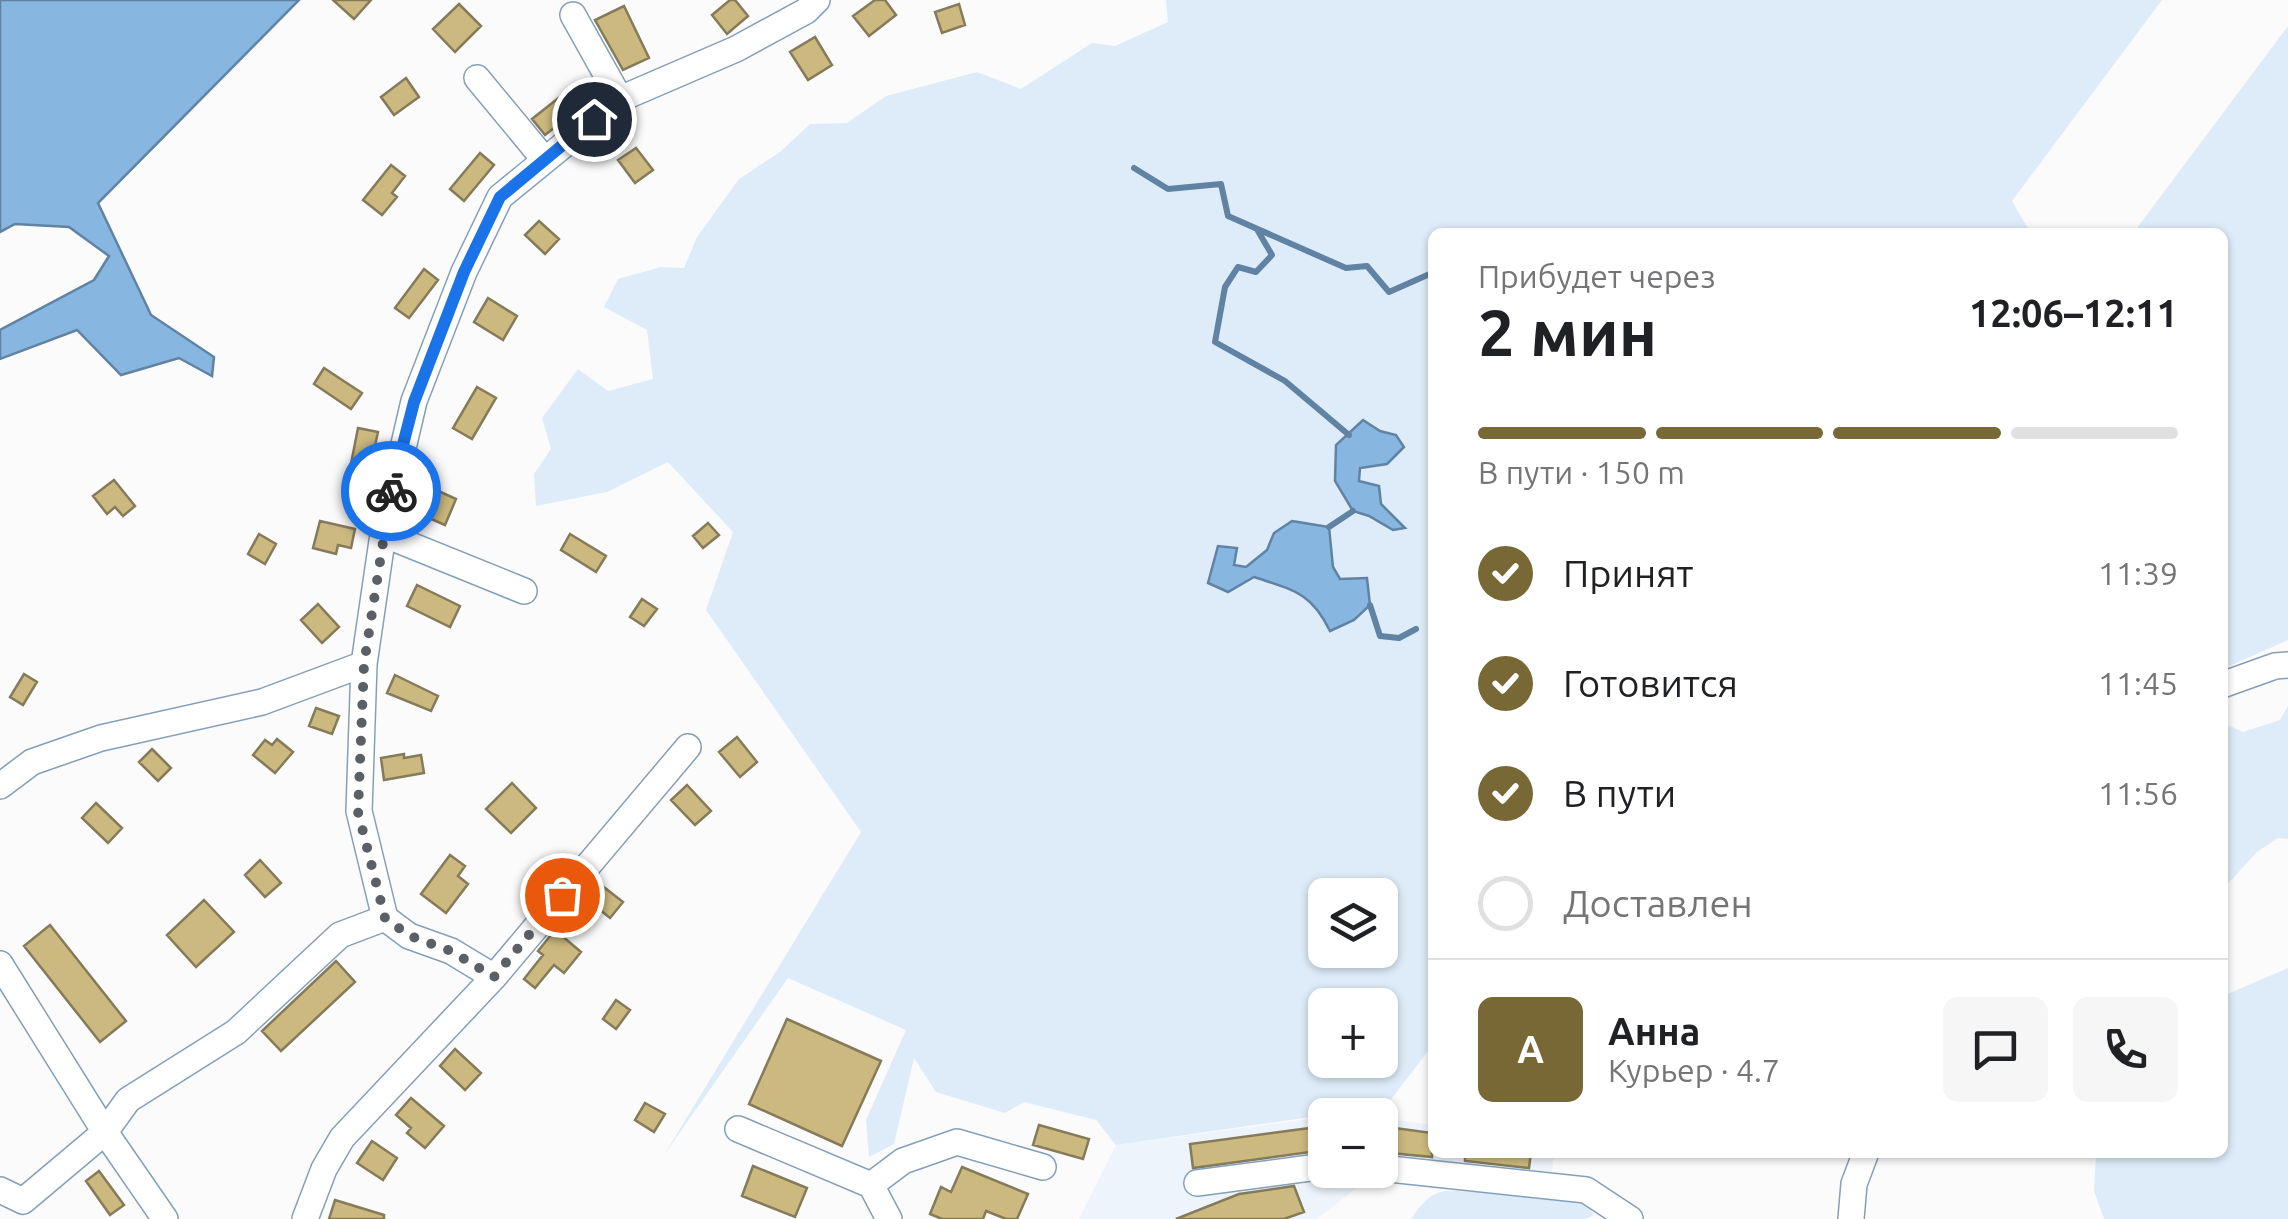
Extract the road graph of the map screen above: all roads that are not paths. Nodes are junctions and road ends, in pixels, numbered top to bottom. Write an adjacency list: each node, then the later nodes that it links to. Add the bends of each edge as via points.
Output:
1 (818, 0): 4 (street, via 736,49)
2 (572, 14): 4 (street)
3 (476, 78): 5 (street)
4 (620, 99): 5 (street)
5 (544, 159): 6 (street, via 500,197 464,272 414,402)
6 (383, 534): 7 (street); 8 (street)
7 (524, 591)
8 (364, 664): 12 (street, via 262,702 101,738 32,762); 13 (street, via 358,812)
9 (2288, 665): 10 (street)
10 (2228, 683)
11 (688, 747): 15 (street)
12 (0, 786)
13 (385, 918): 15 (street); 17 (street, via 340,935 236,1032 128,1100)
14 (0, 964): 17 (street)
15 (494, 977): 26 (street, via 342,1138)
16 (738, 1129): 23 (street)
17 (105, 1132): 24 (street); 25 (street)
18 (1864, 1158): 29 (street)
19 (1043, 1167): 23 (street, via 957,1142 903,1161)
20 (1308, 1168): 22 (street)
21 (1398, 1170): 28 (street, via 1586,1190)
22 (1197, 1184)
23 (872, 1186): 27 (street)
24 (18, 1203)
25 (166, 1219)
26 (305, 1219)
27 (889, 1219)
28 (1630, 1219)
29 (1851, 1219)

